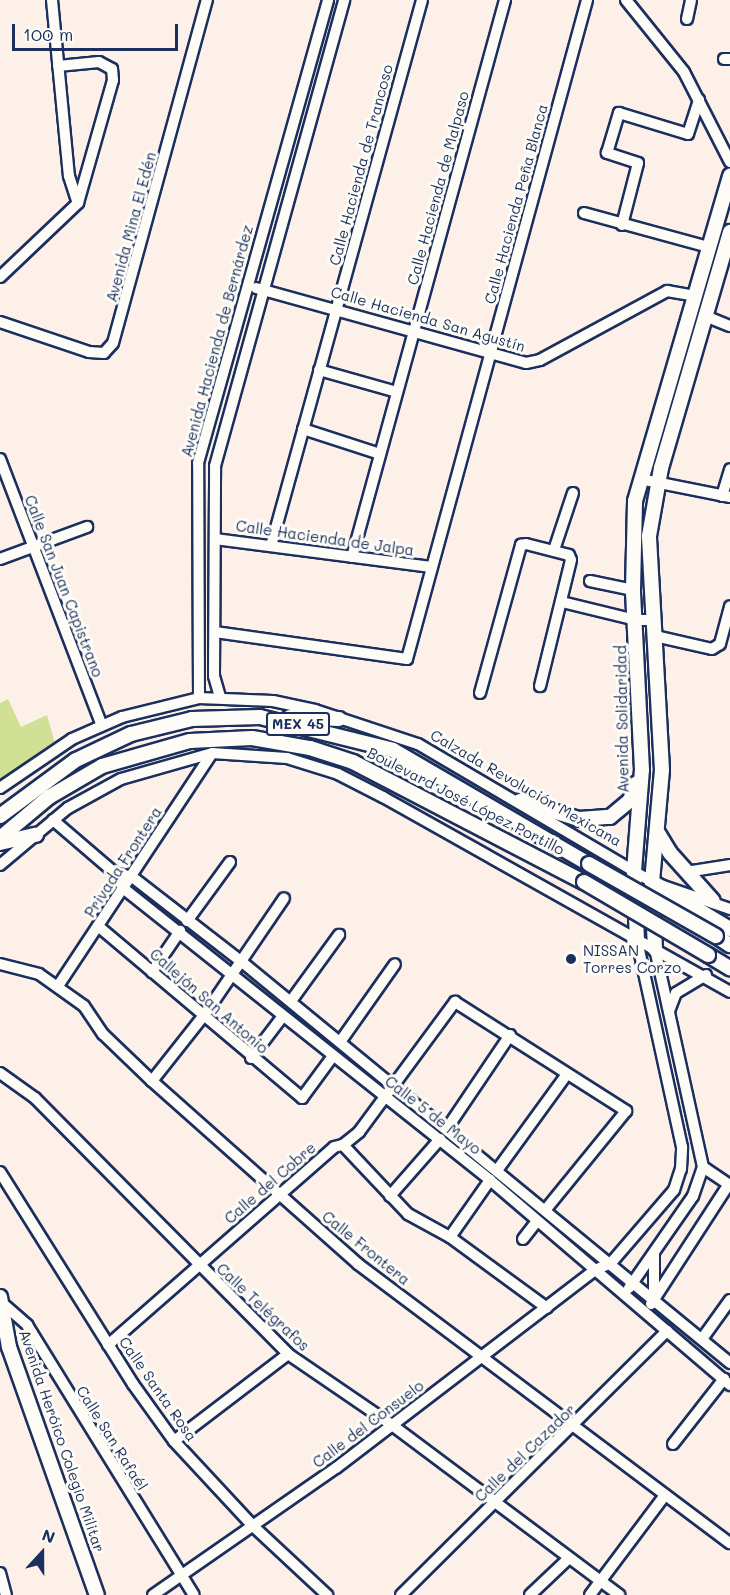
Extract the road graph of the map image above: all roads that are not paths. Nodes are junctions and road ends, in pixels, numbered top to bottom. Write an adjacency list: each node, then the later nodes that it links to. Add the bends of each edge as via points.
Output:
1 (52, 0): 11 (street)
2 (207, 0): 26 (street, Avenida Mina El Edén, via 113,343 104,353 89,352)
3 (328, 0): 21 (street, Avenida Hacienda de Bernárdez)
4 (344, 0): 22 (street, Avenida Hacienda de Bernárdez)
5 (422, 0): 24 (street, Calle Hacienda de Trancoso)
6 (505, 0): 28 (street, Calle Hacienda de Malpaso)
7 (587, 0): 29 (street, Calle Hacienda Peña Blanca)
8 (626, 0): 12 (street, via 684,72)
9 (691, 0): 10 (street)
10 (687, 20)
11 (58, 66): 15 (street, via 69,176); 15 (street, via 99,62 112,69 113,80)
12 (699, 100): 13 (street); 17 (street, via 688,134 619,113 607,153 638,163)
13 (730, 162)
14 (730, 176): 19 (main road, Avenida Solidaridad)
15 (78, 203): 20 (street)
16 (584, 213): 17 (street)
17 (622, 225): 19 (street)
18 (730, 232): 25 (main road)
19 (708, 247): 23 (main road, Avenida Solidaridad)
20 (0, 277)
21 (247, 285): 22 (street, Calle Hacienda San Agustín); 59 (street, Avenida Hacienda de Bernárdez, via 198,463)
22 (262, 289): 24 (street, Calle Hacienda San Agustín); 41 (street, Avenida Hacienda de Bernárdez, via 215,466)
23 (694, 296): 29 (street, Calle Hacienda San Agustín, via 667,291 540,360 526,363); 36 (main road, Avenida Solidaridad)
24 (337, 309): 28 (street, Calle Hacienda San Agustín); 30 (street, Calle Hacienda de Trancoso)
25 (705, 316): 27 (street); 37 (main road)
26 (0, 322)
27 (730, 326)
28 (414, 331): 29 (street, Calle Hacienda San Agustín); 31 (street, Calle Hacienda de Malpaso)
29 (491, 353): 47 (street, Calle Hacienda Peña Blanca)
30 (319, 370): 31 (street); 32 (street, Calle Hacienda de Trancoso)
31 (397, 393): 33 (street, Calle Hacienda de Malpaso)
32 (303, 429): 33 (street); 42 (street, Calle Hacienda de Trancoso)
33 (380, 454): 45 (street, Calle Hacienda de Malpaso)
34 (0, 459): 43 (street, Calle San Juan Capistrano)
35 (730, 468): 39 (street)
36 (640, 479): 37 (street); 49 (main road, Avenida Solidaridad, via 632,538)
37 (657, 482): 39 (street); 53 (main road, via 649,536)
38 (573, 493): 44 (street)
39 (726, 496)
40 (87, 527): 43 (street)
41 (215, 539): 42 (street, Calle Hacienda de Jalpa); 54 (street, Avenida Hacienda de Bernárdez)
42 (271, 546): 45 (street, Calle Hacienda de Jalpa)
43 (33, 547): 46 (street); 62 (street, Calle San Juan Capistrano)
44 (554, 550): 50 (street, via 571,560); 57 (street, via 521,545)
45 (352, 557): 47 (street, Calle Hacienda de Jalpa)
46 (0, 560)
47 (430, 567): 54 (street, Calle Hacienda Peña Blanca, via 406,658)
48 (590, 581): 49 (street)
49 (633, 590): 52 (main road, Avenida Solidaridad)
50 (562, 602): 52 (street); 56 (street)
51 (730, 606): 55 (street, via 720,644 712,649)
52 (636, 620): 53 (street); 64 (main road, Avenida Solidaridad)
53 (653, 620): 55 (main road)
54 (215, 632): 58 (street, Avenida Hacienda de Bernárdez, via 214,676)
55 (655, 636): 69 (main road, via 662,771)
56 (540, 686)
57 (480, 693)
58 (220, 697): 59 (street, Calzada Revolución Mexicana); 61 (street, Calzada Revolución Mexicana, via 273,701)
59 (199, 698): 62 (street, Calzada Revolución Mexicana)
60 (260, 717): 61 (main road); 67 (main road, Boulevard José López Portillo / MEX 45, via 192,719 131,734 76,760); 90 (main road, Boulevard José López Portillo / MEX 45, bridge, via 393,750)
61 (339, 719): 66 (street, Calzada Revolución Mexicana, via 418,744)
62 (101, 724): 65 (street, Calzada Revolución Mexicana)
63 (212, 753): 68 (street, via 121,779); 78 (street, Privada Frontera); 89 (street, via 287,758 338,774)
64 (642, 770): 66 (main road, via 630,800 610,817 579,819); 75 (main road, Avenida Solidaridad)
65 (0, 788)
66 (520, 801): 75 (street, Calzada Revolución Mexicana)
67 (0, 816)
68 (53, 820): 70 (street); 77 (street, Calle 5 de Mayo)
69 (658, 833): 76 (main road); 79 (main road)
70 (36, 835): 71 (main road); 73 (street)
71 (0, 840): 95 (main road, Boulevard José López Portillo / MEX 45, bridge, via 49,797 102,766 190,741 252,738 310,748 353,762 584,882)
72 (230, 862): 84 (street)
73 (1, 864)
74 (730, 865): 76 (street)
75 (634, 871): 79 (street, Calzada Revolución Mexicana); 89 (main road, Avenida Solidaridad)
76 (686, 872): 82 (main road)
77 (116, 874): 78 (street); 80 (street, Calle 5 de Mayo)
78 (131, 876): 80 (street, Privada Frontera); 84 (street, Calle 5 de Mayo)
79 (652, 882): 82 (street, Calzada Revolución Mexicana); 86 (main road); 91 (main road)
80 (123, 888): 85 (street, Privada Frontera); 87 (street, Calle 5 de Mayo)
81 (284, 898): 92 (street)
82 (713, 902): 83 (street, Calzada Revolución Mexicana)
83 (730, 909)
84 (187, 921): 92 (street, Calle 5 de Mayo)
85 (98, 926): 96 (street, Callejón San Antonio); 99 (street, Privada Frontera)
86 (730, 929)
87 (180, 931): 96 (street); 97 (street, Calle 5 de Mayo)
88 (339, 935): 101 (street)
89 (637, 940): 91 (street); 129 (street, Avenida Solidaridad, via 682,1147 681,1169 674,1190)
90 (730, 945)
91 (655, 950): 98 (street); 102 (street)
92 (242, 962): 97 (street); 101 (street, Calle 5 de Mayo)
93 (0, 964): 99 (street, Calle Frontera, via 22,968)
94 (395, 964): 106 (street)
95 (730, 968)
96 (153, 972): 103 (street, Callejón San Antonio)
97 (232, 974): 103 (street); 104 (street, Calle 5 de Mayo)
98 (706, 975): 100 (street); 102 (street, via 676,993)
99 (58, 986): 111 (street, Calle Frontera, via 84,1006 103,1034)
100 (730, 992)
101 (291, 1001): 106 (street, Calle 5 de Mayo)
102 (669, 1011): 117 (street)
103 (205, 1014): 108 (street, Callejón San Antonio, via 212,1026); 111 (street)
104 (282, 1016): 107 (street, Calle 5 de Mayo); 108 (street)
105 (510, 1035): 110 (street); 112 (street, Calle del Cobre, via 455,1002); 114 (street)
106 (340, 1042): 112 (street, Calle 5 de Mayo)
107 (333, 1056): 108 (street, Callejón San Antonio, via 302,1098); 113 (street, Calle 5 de Mayo)
108 (251, 1058)
109 (0, 1073): 130 (street, Calle Telégrafos, via 35,1098)
110 (567, 1074): 118 (street); 124 (street, via 626,1111)
111 (152, 1080): 122 (street, Calle Frontera)
112 (395, 1085): 113 (street, Calle del Cobre); 114 (street, Calle 5 de Mayo)
113 (386, 1097): 115 (street, Calle 5 de Mayo); 116 (street, Calle del Cobre, via 359,1132)
114 (448, 1127): 118 (street, Calle 5 de Mayo)
115 (440, 1139): 120 (street, Calle 5 de Mayo); 123 (street)
116 (343, 1145): 122 (street, Calle del Cobre, via 334,1147); 123 (street)
117 (703, 1167): 121 (street); 128 (street, via 693,1196)
118 (498, 1169): 124 (street, Calle 5 de Mayo)
119 (0, 1172): 142 (street, Calle Santa Rosa)
120 (490, 1180): 125 (street, Calle 5 de Mayo); 126 (street)
121 (729, 1184): 135 (street)
122 (279, 1194): 130 (street, Calle del Cobre); 144 (street, Calle Frontera, via 358,1264)
123 (390, 1196): 126 (street, via 408,1214)
124 (546, 1209): 129 (street, Calle 5 de Mayo)
125 (537, 1221): 127 (street); 131 (street, Calle 5 de Mayo)
126 (450, 1237): 138 (street)
127 (523, 1239)
128 (654, 1253): 132 (street); 135 (street)
129 (611, 1263): 131 (street, Avenida Solidaridad); 132 (street, Calle 5 de Mayo)
130 (198, 1265): 142 (street, Calle del Cobre); 143 (street, Calle Telégrafos)
131 (595, 1270): 133 (street, Calle 5 de Mayo); 138 (street, Calle del Consuelo)
132 (633, 1282): 133 (street); 135 (street, Calle 5 de Mayo)
133 (625, 1295): 139 (street, Calle 5 de Mayo)
134 (0, 1297): 137 (main road, Avenida Heróico Colegio Militar)
135 (654, 1299): 139 (street); 141 (street, Calle 5 de Mayo)
136 (730, 1300): 141 (street)
137 (1, 1302): 157 (street, Calle San Rafaél, via 27,1326); 160 (main road, Avenida Heróico Colegio Militar, via 9,1347)
138 (546, 1308): 144 (street, Calle del Consuelo)
139 (646, 1312): 140 (street, Calle 5 de Mayo)
140 (667, 1331): 146 (street, Calle 5 de Mayo); 148 (street, Calle del Cazador)
141 (702, 1339): 145 (street, Calle 5 de Mayo)
142 (108, 1345): 149 (street, Calle Santa Rosa)
143 (288, 1354): 147 (street, Calle Telégrafos); 149 (street)
144 (482, 1357): 147 (street, Calle del Consuelo); 148 (street, Calle Frontera)
145 (730, 1363)
146 (727, 1382): 150 (street)
147 (392, 1425): 152 (street, Calle Telégrafos); 153 (street, Calle del Consuelo)
148 (573, 1428): 151 (street, Calle Frontera); 152 (street, Calle del Cazador)
149 (174, 1441): 153 (street, Calle Santa Rosa)
150 (673, 1444)
151 (665, 1495): 154 (street, Calle Frontera); 158 (street)
152 (496, 1502): 155 (street, Calle Telégrafos); 164 (street, Calle del Cazador)
153 (252, 1525): 157 (street, Calle del Consuelo); 163 (street, Calle Santa Rosa)
154 (730, 1543)
155 (569, 1558): 158 (street, Calle Telégrafos); 165 (street)
156 (0, 1573): 159 (street)
157 (180, 1575): 161 (street, Calle del Consuelo); 162 (street, Calle San Rafaél)
158 (599, 1581): 166 (street); 167 (street, Calle Telégrafos)
159 (6, 1595)
160 (97, 1595)
161 (153, 1595)
162 (194, 1595)
163 (327, 1595)
164 (401, 1595)
165 (530, 1595)
166 (590, 1595)
167 (619, 1595)

